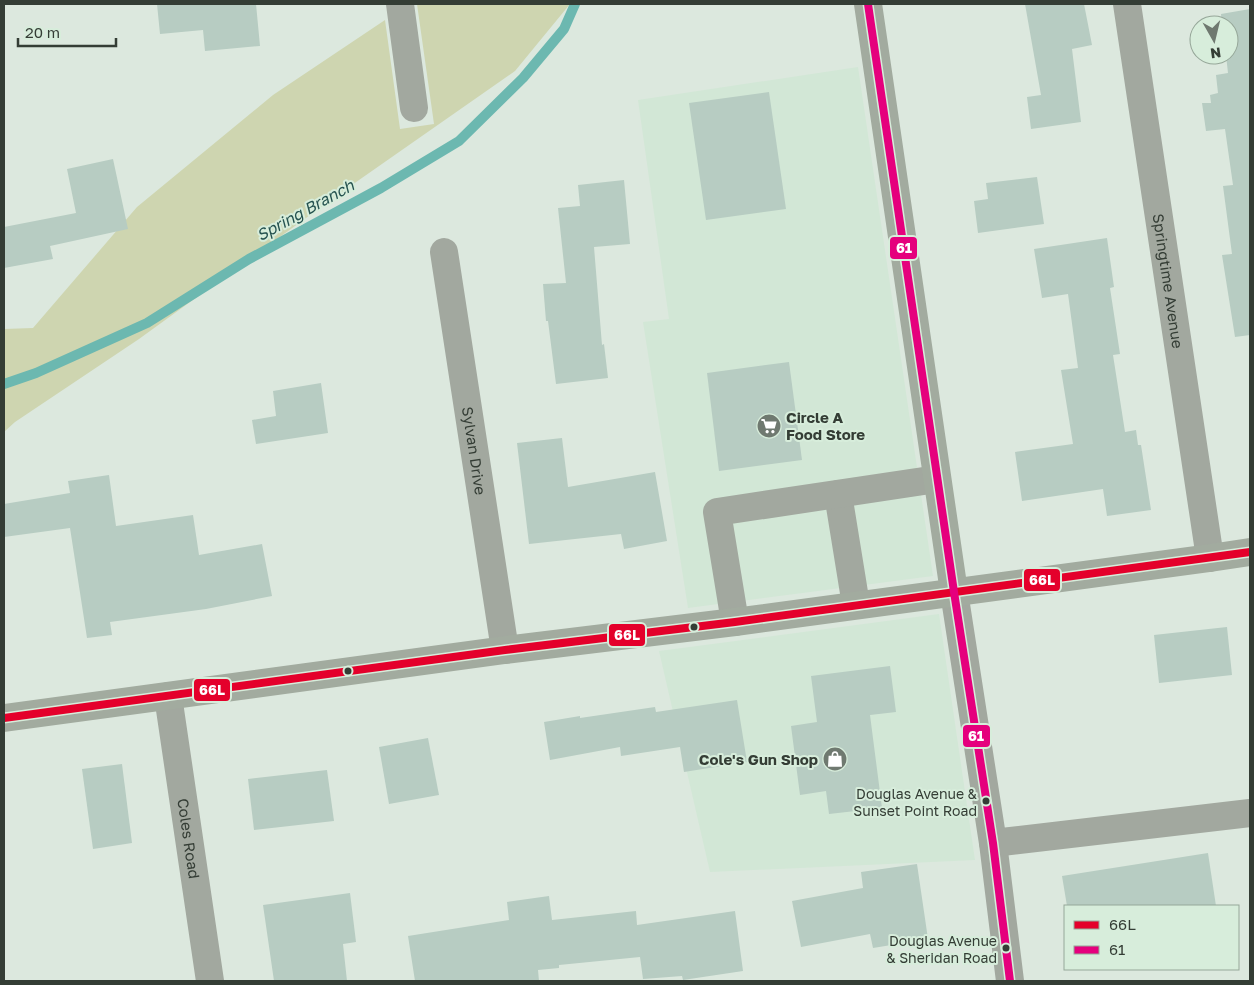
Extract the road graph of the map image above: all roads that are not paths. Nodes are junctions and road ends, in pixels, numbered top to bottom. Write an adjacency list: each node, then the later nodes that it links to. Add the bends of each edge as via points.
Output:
1 (400, 4): 4 (street)
2 (868, 4): 6 (main road)
3 (1127, 4): 9 (street, Springtime Avenue)
4 (414, 108)
5 (444, 252): 13 (street, Sylvan Drive)
6 (937, 479): 7 (street); 10 (main road)
7 (838, 494): 11 (street); 12 (street, via 717,512)
8 (1250, 552): 9 (main road)
9 (1210, 558): 10 (main road)
10 (954, 592): 11 (main road); 17 (street)
11 (856, 605): 12 (main road)
12 (735, 622): 13 (main road)
13 (505, 650): 14 (main road)
14 (168, 696): 15 (main road); 18 (street, Coles Road)
15 (4, 718)
16 (1250, 812): 17 (street)
17 (993, 844): 19 (street)
18 (210, 981)
19 (1010, 981)

